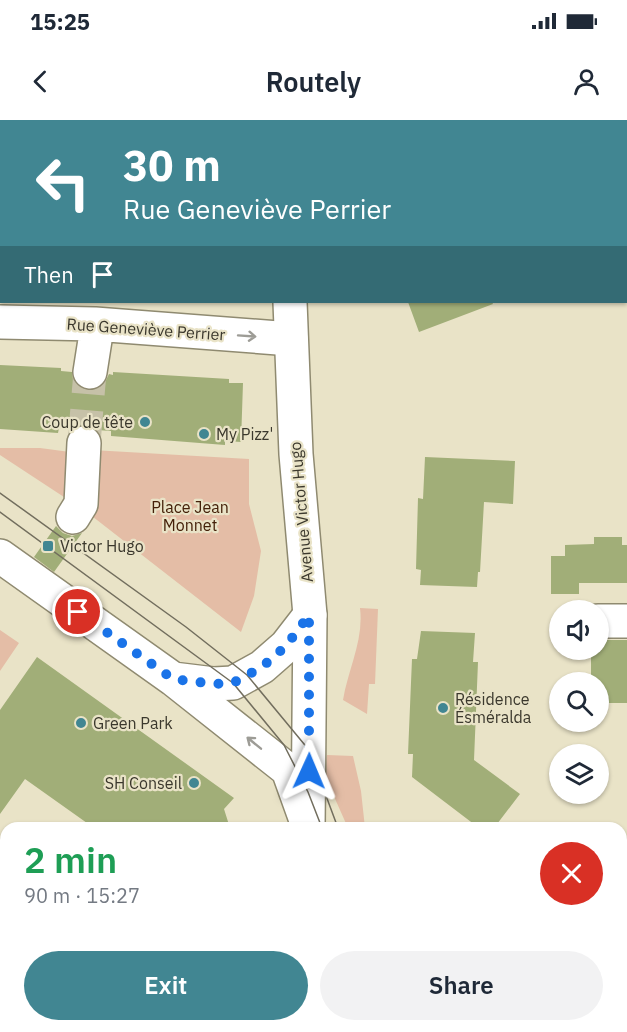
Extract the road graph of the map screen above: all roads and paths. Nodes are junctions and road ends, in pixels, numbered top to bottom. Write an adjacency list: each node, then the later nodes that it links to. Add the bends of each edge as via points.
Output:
1 (290, 303): 3 (street, Avenue Victor Hugo)
2 (0, 322): 3 (street, Rue Geneviève Perrier, one-way to 3, via 95,324)
3 (291, 339): 9 (street, Avenue Victor Hugo)
4 (94, 340): 5 (street)
5 (90, 372)
6 (84, 443): 7 (street, via 81,504)
7 (73, 517)
8 (0, 556): 12 (street)
9 (309, 615): 12 (street, via 286,646 262,667 233,683); 14 (street, Avenue Victor Hugo)
10 (609, 621): 11 (street)
11 (627, 621)
12 (173, 679): 13 (street, one-way to 12, via 288,770)
13 (307, 822)
14 (308, 822)

